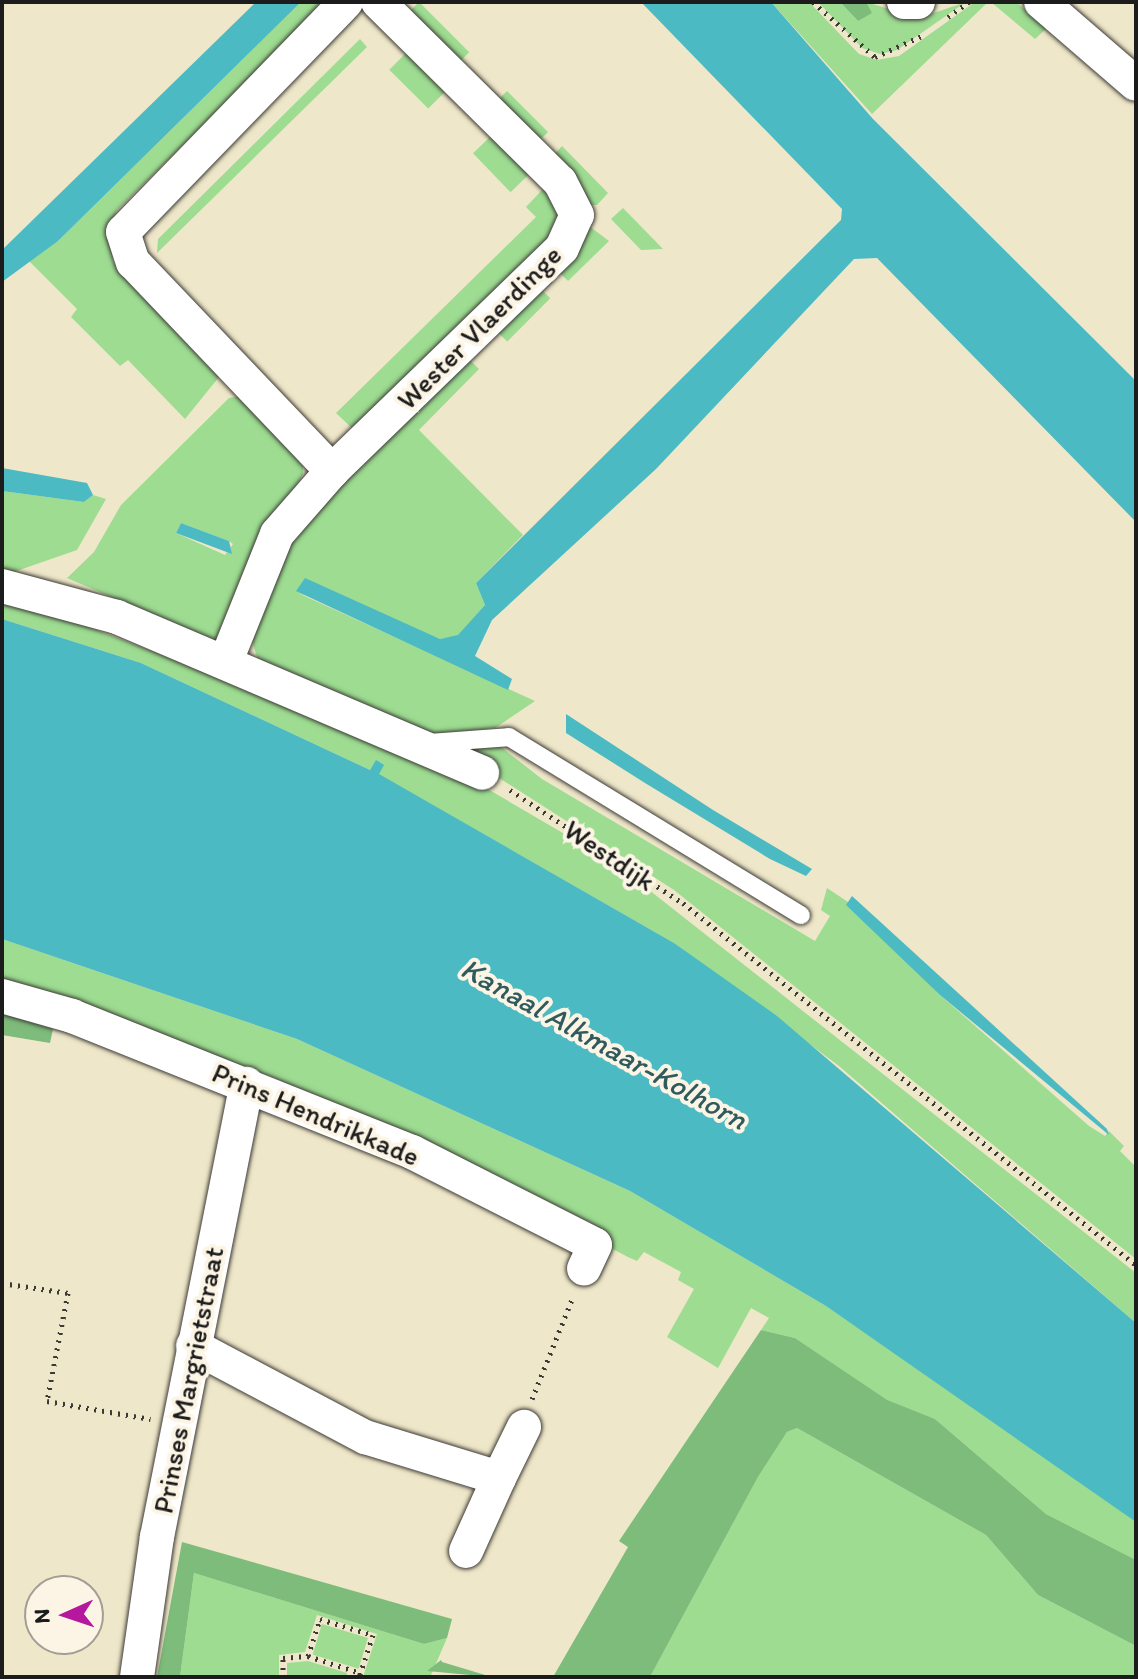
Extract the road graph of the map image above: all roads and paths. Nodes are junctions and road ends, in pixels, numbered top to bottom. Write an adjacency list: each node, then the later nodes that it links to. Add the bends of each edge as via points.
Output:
1 (346, 2): 7 (street, via 123,232 133,262)
2 (378, 2): 7 (street, Wester Vlaerdinge, via 560,182 577,215 562,248)
3 (904, 2): 4 (street)
4 (918, 2)
5 (1041, 2): 6 (street)
6 (1136, 84)
7 (332, 471): 9 (street, Wester Vlaerdinge, via 277,534)
8 (2, 586): 9 (street, via 117,617)
9 (226, 661): 10 (street)
10 (413, 744): 11 (street); 12 (lane, via 509,737)
11 (482, 773): 15 (path, Westdijk, via 683,903)
12 (801, 915)
13 (2, 996): 14 (street, Prins Hendrikkade)
14 (247, 1084): 16 (street, Prins Hendrikkade, via 412,1152 595,1245); 18 (street, Prinses Margrietstraat)
15 (1136, 1265)
16 (584, 1269): 20 (path)
17 (2, 1283): 19 (path, via 68,1293 47,1401)
18 (193, 1346): 19 (street, Prinses Margrietstraat); 21 (street, via 365,1437)
19 (178, 1424): 25 (street, Prinses Margrietstraat)
20 (524, 1427): 21 (street)
21 (499, 1478): 22 (street)
22 (466, 1551)
23 (308, 1656): 24 (path); 24 (path, via 320,1619 373,1635); 26 (path, via 283,1658)
24 (360, 1675)
25 (137, 1677)
26 (283, 1677)

